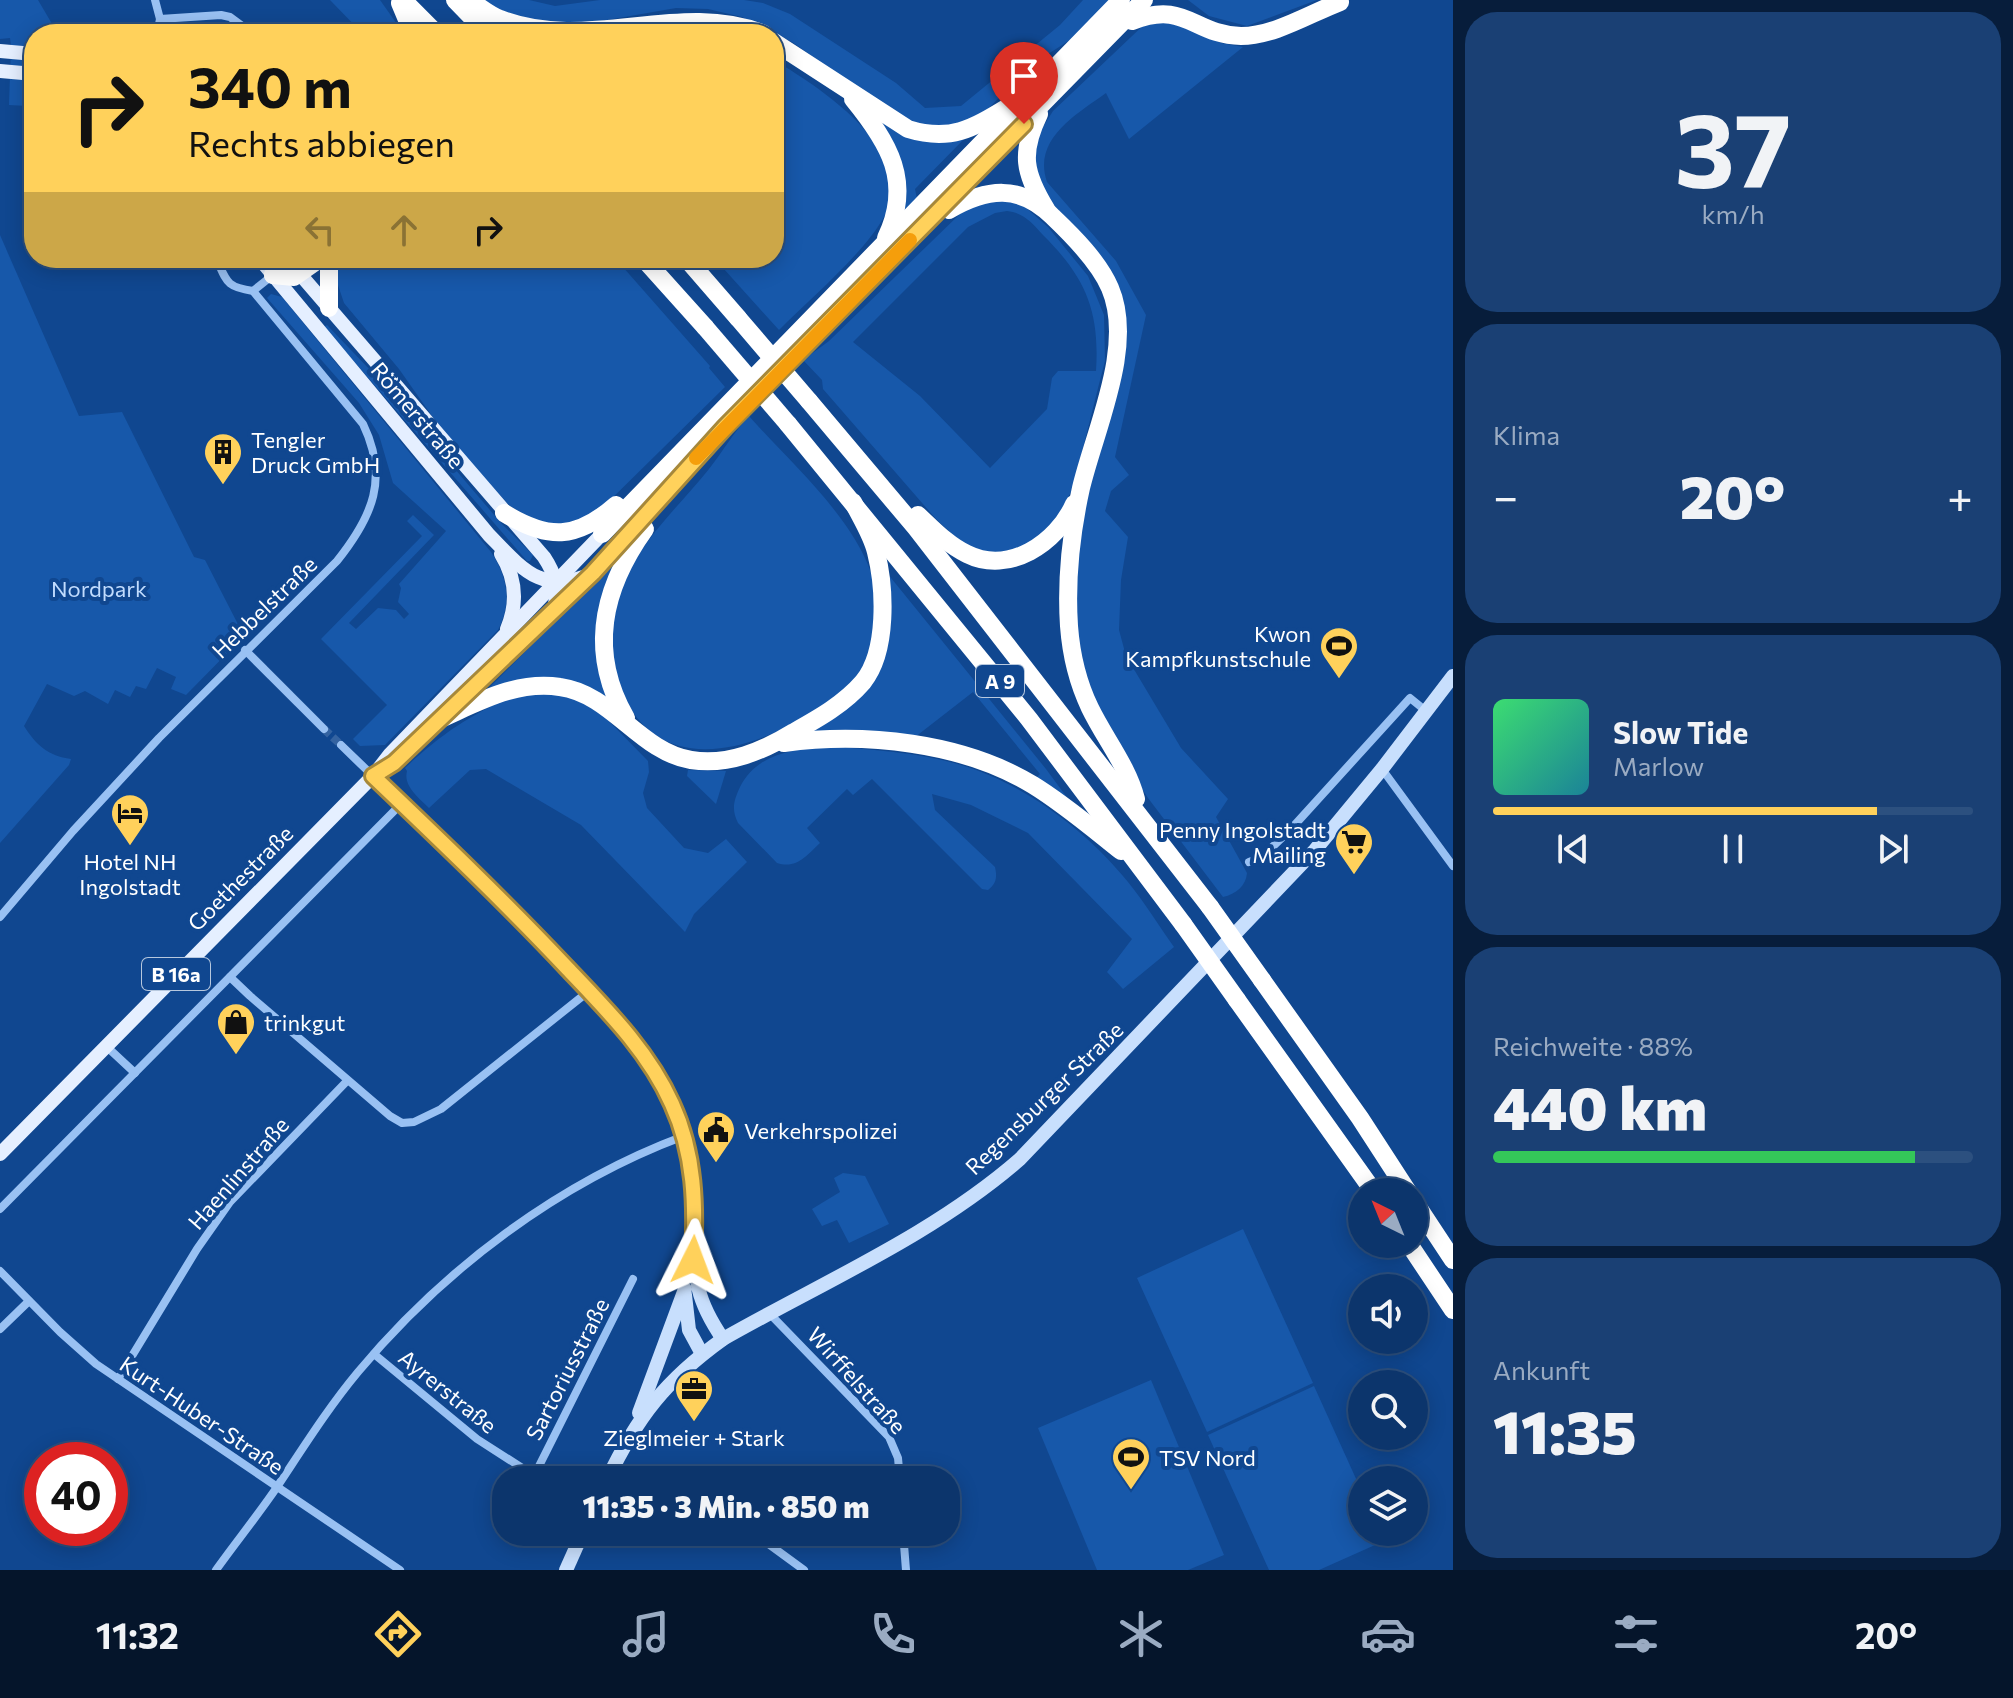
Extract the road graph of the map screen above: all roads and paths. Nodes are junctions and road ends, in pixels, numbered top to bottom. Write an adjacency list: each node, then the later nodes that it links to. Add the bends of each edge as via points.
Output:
1 (155, 0): 10 (street)
2 (401, 0): 13 (highway); 14 (highway)
3 (447, 0): 15 (highway)
4 (455, 0): 16 (highway)
5 (469, 0): 17 (highway, via 498,19)
6 (1121, 0): 27 (highway, B 16a)
7 (1144, 0): 20 (highway, B 16a)
8 (1342, 1): 9 (highway, via 1268,32 1245,36 1213,30)
9 (1183, 6): 20 (highway, via 1152,10)
10 (160, 19): 11 (street); 12 (street, via 221,15)
11 (159, 24)
12 (239, 24)
13 (409, 24)
14 (426, 24)
15 (470, 24)
16 (478, 24)
17 (519, 24)
18 (608, 24): 19 (highway, via 689,14)
19 (742, 24)
20 (1107, 39): 27 (highway, B 16a)
21 (0, 51): 23 (main road)
22 (784, 51): 26 (highway)
23 (24, 53)
24 (0, 71): 25 (main road)
25 (24, 73)
26 (844, 88): 27 (highway, via 908,129 928,135 964,131); 30 (highway, via 889,150 898,180 897,209)
27 (1036, 100): 28 (highway, A 9, via 1026,165); 29 (highway, B 16a); 30 (highway, B 16a)
28 (1047, 211): 29 (highway, A 9, via 1025,198 991,192); 46 (highway, A 9, via 1105,279 1117,315 1115,362)
29 (929, 221): 44 (highway, B 16a)
30 (881, 248): 45 (highway, B 16a)
31 (221, 268): 40 (street, Hebbelstraße, via 228,284)
32 (267, 268): 39 (main road, Römerstraße)
33 (293, 268): 39 (highway, via 294,277)
34 (297, 268): 41 (main road, Römerstraße)
35 (329, 268): 41 (highway)
36 (652, 268): 47 (highway, A 9, bridge)
37 (695, 268): 42 (highway, A 9)
38 (700, 268): 42 (highway, A 9)
39 (273, 275): 40 (street); 51 (main road, Römerstraße)
40 (253, 291): 56 (street, Hebbelstraße, via 363,424 374,449 377,477 352,543)
41 (329, 308): 49 (main road, Römerstraße)
42 (741, 316): 43 (highway, A 9, bridge)
43 (811, 399): 48 (highway, A 9); 68 (highway, A 9)
44 (691, 464): 52 (highway, B 16a); 60 (highway, A 9, via 623,566 605,618 605,668)
45 (668, 466): 49 (highway, via 577,531 534,529); 50 (highway, B 16a)
46 (1081, 491): 48 (highway, A 9, via 1070,514 1045,543 1024,555 999,559 969,556); 66 (highway, A 9, via 1068,561 1072,650 1089,707 1130,778)
47 (853, 502): 63 (highway, A 9, via 875,548 881,575 883,609 875,655 864,681 844,700); 70 (highway, A 9)
48 (904, 503): 66 (highway, A 9)
49 (504, 513): 53 (main road, Römerstraße, via 544,557)
50 (602, 534): 53 (main road, B 16a)
51 (489, 535): 53 (main road, Römerstraße, via 524,569); 55 (main road, via 513,583 512,617)
52 (593, 573): 53 (main road); 54 (main road, B 16a)
53 (556, 583): 54 (main road); 55 (main road, B 16a)
54 (554, 609): 59 (main road, B 16a)
55 (505, 633): 65 (main road, B 16a)
56 (245, 650): 61 (street); 72 (street, Hebbelstraße)
57 (1453, 676): 58 (street, Regensburger Straße)
58 (1426, 711): 64 (street, Regensburger Straße); 69 (street, via 1410,698 1291,829 1262,857)
59 (438, 720): 60 (highway, A 9, via 509,690 546,686 574,690); 65 (main road, B 16a)
60 (629, 723): 63 (highway, A 9, via 666,753 691,760 718,762)
61 (324, 729)
62 (341, 745): 65 (street)
63 (773, 745): 70 (highway, A 9, via 862,740 961,755 1030,783)
64 (1382, 769): 71 (street); 92 (street, Regensburger Straße, via 1288,879 1020,1159 948,1215)
65 (373, 776): 67 (street); 75 (main road, Goethestraße / B 16a)
66 (1136, 799): 68 (highway, A 9)
67 (402, 803): 73 (street); 74 (street)
68 (1157, 836): 81 (highway, A 9, bridge)
69 (1249, 862)
70 (1140, 865): 80 (highway, A 9, bridge)
71 (1453, 866)
72 (1, 915)
73 (230, 977): 76 (street); 77 (street)
74 (589, 991): 77 (street, via 441,1109 414,1122 390,1116); 78 (street, via 660,1079)
75 (106, 1046): 76 (street); 79 (main road, Goethestraße / B 16a)
76 (135, 1073): 82 (street)
77 (347, 1081): 97 (street, Haenlinstraße, via 230,1202)
78 (684, 1136): 85 (street, via 693,1180); 95 (street, via 584,1181 508,1231 434,1293)
79 (0, 1154)
80 (1364, 1178)
81 (1398, 1178)
82 (0, 1209)
83 (1428, 1222): 86 (highway)
84 (1418, 1258): 91 (highway)
85 (693, 1260): 89 (street); 94 (street, via 698,1290)
86 (1453, 1260)
87 (0, 1271): 90 (street, Kurt-Huber-Straße)
88 (633, 1279): 100 (street, Sartoriusstraße)
89 (685, 1289): 96 (street, via 689,1330); 98 (street)
90 (29, 1301): 93 (street); 97 (street, Kurt-Huber-Straße)
91 (1453, 1310)
92 (769, 1313): 94 (street, Regensburger Straße); 102 (street, Wirffelstraße, via 889,1437)
93 (0, 1329)
94 (723, 1339): 96 (street, Regensburger Straße)
95 (374, 1354): 99 (street, Ayrerstraße, via 477,1439); 103 (street, via 341,1392)
96 (702, 1354): 98 (street, Regensburger Straße)
97 (118, 1379): 103 (street, Kurt-Huber-Straße)
98 (635, 1425): 101 (street, Regensburger Straße)
99 (519, 1466)
100 (544, 1466)
101 (614, 1466)
102 (899, 1466)
103 (277, 1488): 107 (street, Kurt-Huber-Straße); 108 (street)
104 (577, 1546): 110 (street)
105 (771, 1546): 111 (street)
106 (904, 1546): 112 (street)
107 (389, 1567): 109 (street, Kurt-Huber-Straße)
108 (216, 1570)
109 (400, 1570)
110 (566, 1570)
111 (804, 1570)
112 (906, 1570)

